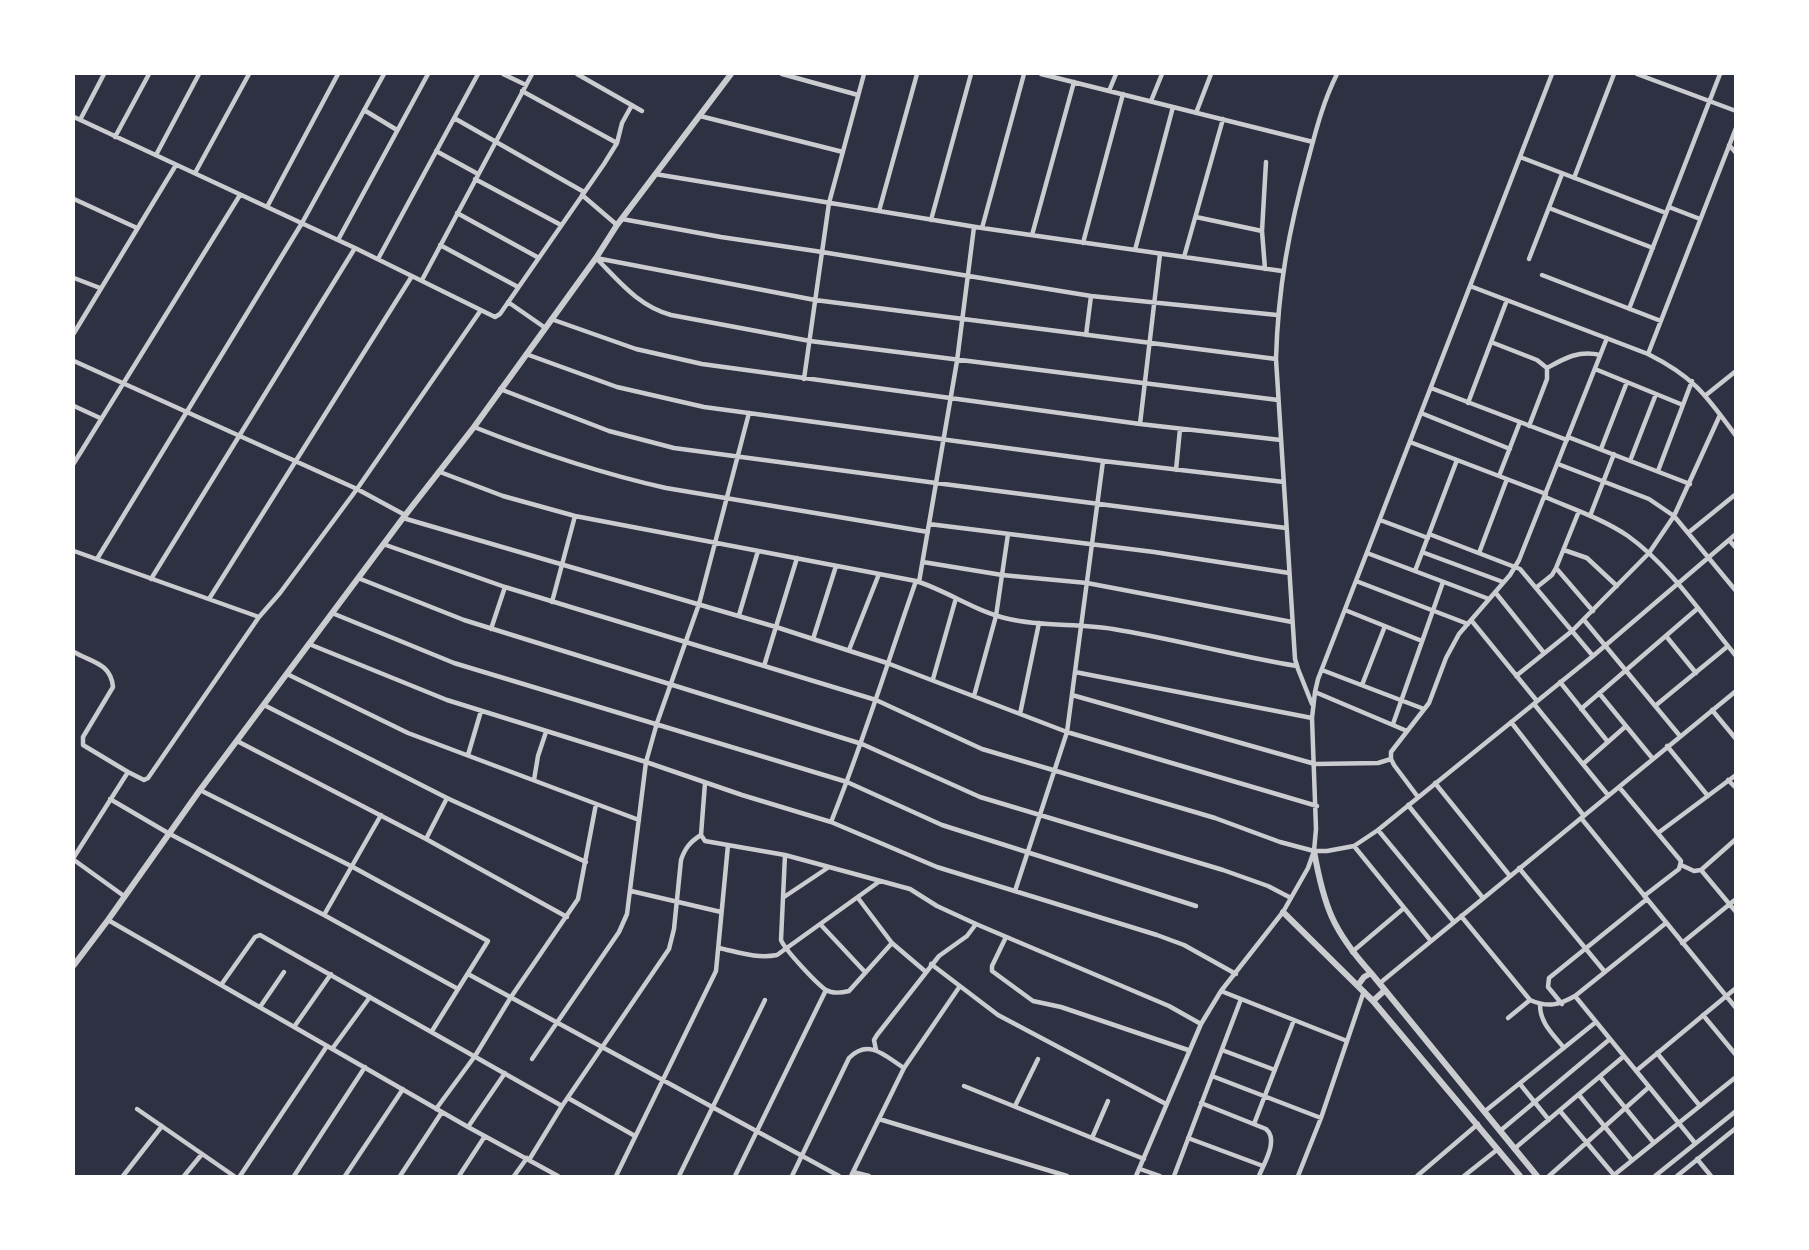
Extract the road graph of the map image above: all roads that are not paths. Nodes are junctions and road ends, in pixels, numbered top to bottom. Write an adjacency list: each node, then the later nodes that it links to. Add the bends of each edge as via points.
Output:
1 (104, 74): 46 (street)
2 (149, 74): 49 (street)
3 (199, 74): 57 (street)
4 (249, 74): 61 (street)
5 (338, 74): 70 (street)
6 (384, 74): 38 (street)
7 (428, 74): 48 (street)
8 (478, 74): 44 (street)
9 (503, 74): 29 (street)
10 (532, 74): 29 (street)
11 (577, 74): 36 (street)
12 (731, 74): 42 (street)
13 (782, 74): 33 (street)
14 (864, 74): 33 (street)
15 (917, 74): 73 (street)
16 (970, 74): 79 (street)
17 (1024, 74): 85 (street)
18 (1041, 74): 27 (street)
19 (1116, 74): 31 (street)
20 (1162, 74): 34 (street)
21 (1211, 74): 41 (street)
22 (1337, 74): 51 (street)
23 (1552, 74): 58 (street)
24 (1614, 74): 65 (street)
25 (1637, 74): 35 (street)
26 (1720, 74): 35 (street)
27 (1057, 75): 28 (street)
28 (1074, 82): 31 (street); 87 (street)
29 (526, 85): 30 (street)
30 (522, 91): 50 (street); 52 (street)
31 (1109, 91): 32 (street)
32 (1123, 94): 34 (street); 89 (street)
33 (858, 95): 55 (street)
34 (1151, 101): 37 (street)
35 (1709, 101): 40 (street); 71 (street)
36 (632, 105): 39 (street); 52 (street)
37 (1173, 107): 41 (street); 93 (street)
38 (364, 110): 48 (street); 80 (street)
39 (642, 111)
40 (1736, 111)
41 (1196, 112): 45 (street)
42 (700, 116): 55 (street); 62 (street)
43 (74, 117): 46 (street)
44 (454, 118): 50 (street); 54 (street)
45 (1223, 119): 51 (street); 76 (street)
46 (80, 120): 49 (street)
47 (1736, 128): 53 (street)
48 (397, 130): 88 (street)
49 (115, 136): 57 (street)
50 (495, 141): 64 (street); 66 (street)
51 (1313, 142): 102 (street)
52 (617, 143): 66 (street)
53 (1729, 145): 56 (street); 78 (street)
54 (436, 151): 64 (street); 99 (street)
55 (843, 152): 69 (street)
56 (1736, 153)
57 (156, 155): 60 (street)
58 (1520, 157): 63 (street); 108 (street)
59 (1266, 162): 86 (street)
60 (176, 165): 61 (street); 84 (street)
61 (195, 173): 67 (street)
62 (656, 174): 69 (street); 77 (street)
63 (1562, 174): 65 (street); 72 (street)
64 (476, 177): 74 (street); 81 (street)
65 (1574, 178): 75 (street)
66 (583, 194): 81 (street); 82 (street)
67 (240, 195): 70 (street); 141 (street)
68 (74, 200): 84 (street)
69 (829, 203): 73 (street); 94 (street)
70 (267, 207): 80 (street)
71 (1669, 207): 75 (street); 78 (street)
72 (1549, 208): 92 (street); 100 (street)
73 (879, 211): 79 (street)
74 (457, 213): 90 (street); 97 (street)
75 (1666, 213): 92 (street)
76 (1196, 217): 86 (street); 96 (street)
77 (622, 219): 82 (street); 94 (street)
78 (1700, 219): 121 (street)
79 (931, 220): 83 (street)
80 (302, 223): 88 (street); 154 (street)
81 (561, 225): 97 (street)
82 (617, 225): 98 (street)
83 (974, 227): 85 (street); 105 (street)
84 (137, 228): 110 (street)
85 (982, 228): 87 (street)
86 (1262, 231): 101 (street)
87 (1032, 235): 89 (street)
88 (338, 240): 91 (street)
89 (1083, 243): 93 (street)
90 (440, 245): 107 (street); 109 (street)
91 (355, 248): 99 (street); 164 (street)
92 (1653, 248): 116 (street)
93 (1135, 250): 95 (street)
94 (822, 252): 105 (street); 112 (street)
95 (1160, 254): 96 (street); 115 (street)
96 (1184, 257): 101 (street)
97 (539, 258): 109 (street)
98 (596, 258): 112 (street); 119 (street); 126 (street, via 636,298 658,311)
99 (378, 259): 104 (street)
100 (1529, 260)
101 (1265, 269): 102 (street)
102 (1282, 271): 118 (street)
103 (1542, 275): 116 (street)
104 (412, 276): 107 (street); 174 (street)
105 (967, 276): 111 (street); 120 (street)
106 (74, 278): 110 (street)
107 (422, 280): 117 (street)
108 (1470, 286): 113 (street); 145 (street)
109 (518, 287): 114 (street)
110 (100, 288): 123 (street)
111 (1091, 296): 115 (street); 124 (street)
112 (815, 300): 120 (street); 126 (street)
113 (1507, 300): 125 (street); 127 (street)
114 (508, 302): 117 (street, via 497,316); 122 (street)
115 (1154, 302): 118 (street); 128 (street)
116 (1629, 309): 121 (street)
117 (481, 310): 189 (street)
118 (1277, 315): 132 (street)
119 (551, 319): 122 (street); 139 (street, via 603,339 669,357)
120 (962, 319): 124 (street); 133 (street)
121 (1661, 321): 130 (street)
122 (544, 327): 129 (street)
123 (74, 333)
124 (1086, 335): 128 (street)
125 (1607, 338): 130 (street); 131 (street)
126 (810, 341): 133 (street); 139 (street)
127 (1491, 342): 135 (street, via 1537,360); 151 (street)
128 (1150, 343): 132 (street); 144 (street)
129 (526, 354): 146 (street); 155 (street, via 646,395)
130 (1648, 354): 140 (street)
131 (1600, 355): 135 (street, via 1578,353); 136 (street)
132 (1276, 359): 150 (street)
133 (957, 360): 144 (street); 149 (street)
134 (74, 361): 141 (street)
135 (1546, 368): 161 (street, via 1547,379)
136 (1595, 369): 142 (street); 166 (street)
137 (1736, 371): 138 (street)
138 (1730, 376): 143 (street); 148 (street)
139 (804, 379): 149 (street)
140 (1692, 381): 148 (street); 152 (street)
141 (122, 382): 154 (street); 158 (street)
142 (1627, 382): 147 (street); 171 (street)
143 (1736, 382)
144 (1145, 384): 150 (street); 160 (street)
145 (1431, 388): 151 (street); 156 (street)
146 (501, 389): 162 (street); 173 (street, via 609,432)
147 (1656, 394): 152 (street); 177 (street)
148 (1706, 395): 157 (street)
149 (950, 399): 160 (street); 167 (street)
150 (1278, 400): 168 (street)
151 (1468, 403): 159 (street)
152 (1683, 405): 181 (street)
153 (74, 406): 158 (street)
154 (188, 412): 164 (street); 221 (street)
155 (749, 413): 167 (street); 173 (street)
156 (1421, 413): 169 (street); 170 (street)
157 (1720, 415): 165 (street); 188 (street)
158 (100, 418): 178 (street)
159 (1520, 422): 161 (street); 170 (street)
160 (1140, 424): 163 (street)
161 (1529, 426): 166 (street)
162 (474, 427): 182 (street); 192 (street, via 594,470)
163 (1180, 429): 168 (street); 180 (street)
164 (239, 435): 174 (street); 232 (street)
165 (1736, 436)
166 (1568, 439): 171 (street); 179 (street)
167 (943, 440): 176 (street); 187 (street)
168 (1281, 440): 185 (street)
169 (1410, 442): 175 (street); 199 (street)
170 (1510, 449): 183 (street)
171 (1601, 449): 172 (street)
172 (1614, 454): 177 (street); 186 (street)
173 (737, 456): 187 (street); 192 (street)
174 (295, 460): 189 (street); 245 (street)
175 (1457, 460): 183 (street); 206 (street)
176 (1103, 461): 180 (street); 193 (street)
177 (1630, 461): 181 (street)
178 (74, 463)
179 (1557, 464): 186 (street); 191 (street)
180 (1176, 470): 185 (street)
181 (1658, 471): 188 (street)
182 (440, 472): 195 (street); 196 (street, via 502,496)
183 (1500, 476): 184 (street)
184 (1507, 479): 191 (street); 217 (street)
185 (1284, 482): 201 (street)
186 (1604, 482): 197 (street); 198 (street, via 1649,499)
187 (936, 483): 193 (street); 200 (street)
188 (1689, 484): 198 (street)
189 (357, 489): 195 (street); 256 (street)
190 (1736, 494): 203 (street)
191 (1545, 495): 194 (street); 225 (street)
192 (726, 498): 202 (street); 208 (street)
193 (1098, 504): 201 (street); 210 (street)
194 (1579, 511): 197 (street); 212 (street)
195 (404, 516): 209 (street); 223 (street)
196 (575, 516): 208 (street); 223 (street)
197 (1590, 516): 218 (street)
198 (1674, 516): 203 (street); 218 (street)
199 (1380, 520): 206 (street); 216 (street)
200 (929, 524): 202 (street); 204 (street)
201 (1286, 528): 228 (street)
202 (928, 532): 222 (street)
203 (1688, 533): 220 (street)
204 (1008, 534): 210 (street); 230 (street)
205 (1736, 534): 207 (street)
206 (1428, 536): 215 (street); 217 (street)
207 (1729, 540): 211 (street); 220 (street)
208 (714, 543): 214 (street); 248 (street)
209 (383, 544): 231 (street); 241 (street)
210 (1092, 546): 228 (street); 237 (street)
211 (1736, 548)
212 (1564, 550): 226 (street); 239 (street, via 1587,558)
213 (74, 551): 221 (street)
214 (758, 551): 219 (street); 254 (street)
215 (1422, 552): 227 (street); 236 (street)
216 (1367, 553): 227 (street); 233 (street)
217 (1479, 553): 225 (street)
218 (1649, 553): 238 (street); 239 (street)
219 (797, 558): 224 (street); 263 (street)
220 (1708, 558): 238 (street); 242 (street)
221 (97, 559): 232 (street)
222 (923, 562): 230 (street); 234 (street)
223 (562, 563): 247 (street); 248 (street)
224 (836, 566): 229 (street); 267 (street)
225 (1516, 567): 236 (street); 240 (street)
226 (1556, 568): 240 (street); 252 (street)
227 (1415, 571): 235 (street)
228 (1289, 573): 258 (street)
229 (879, 574): 234 (street); 274 (street)
230 (1002, 575): 237 (street); 255 (street)
231 (358, 578): 253 (street); 264 (street)
232 (151, 579): 245 (street)
233 (1356, 581): 250 (street); 251 (street)
234 (918, 582): 244 (street); 279 (street)
235 (1443, 582): 246 (street); 251 (street)
236 (1503, 582): 243 (street)
237 (1087, 583): 258 (street); 261 (street)
238 (1677, 584): 249 (street); 271 (street)
239 (1617, 586): 252 (street)
240 (1537, 587): 265 (street)
241 (505, 588): 247 (street); 264 (street)
242 (1736, 591)
243 (1495, 592): 246 (street); 276 (street)
244 (956, 598): 255 (street); 288 (street)
245 (208, 599): 256 (street)
246 (1488, 599): 259 (street)
247 (552, 602): 269 (street)
248 (699, 604): 254 (street); 269 (street)
249 (1697, 609): 266 (street); 273 (street)
250 (1345, 610): 262 (street); 282 (street)
251 (1433, 610): 259 (street); 268 (street)
252 (1593, 611): 257 (street)
253 (332, 614): 270 (street); 310 (street, via 485,673)
254 (739, 615): 263 (street)
255 (996, 616): 260 (street); 296 (street)
256 (259, 617): 328 (street, via 151,776 144,780)
257 (1584, 620): 265 (street); 271 (street)
258 (1292, 622): 281 (street)
259 (1469, 622): 287 (street); 304 (street, via 1452,645)
260 (1039, 623): 261 (street); 307 (street)
261 (1082, 625): 281 (street, via 1140,633); 284 (street)
262 (1385, 626): 268 (street); 291 (street)
263 (776, 627): 267 (street); 280 (street)
264 (491, 629): 290 (street)
265 (1572, 631): 276 (street); 277 (street)
266 (1666, 636): 283 (street); 285 (street)
267 (813, 639): 274 (street)
268 (1422, 641): 298 (street)
269 (685, 642): 280 (street); 290 (street)
270 (309, 644): 286 (street); 306 (street, via 413,688)
271 (1605, 646): 277 (street); 283 (street)
272 (1736, 646): 273 (street)
273 (1729, 648): 278 (street); 285 (street)
274 (849, 650): 279 (street)
275 (74, 652): 328 (street, via 110,672 113,687 83,737 83,745)
276 (1544, 653): 287 (street)
277 (1593, 656): 289 (street)
278 (1736, 656)
279 (887, 663): 288 (street); 297 (street)
280 (764, 666): 297 (street)
281 (1297, 666): 301 (street)
282 (1322, 670): 291 (street); 293 (street)
283 (1625, 670): 294 (street); 302 (street)
284 (1075, 672): 295 (street); 308 (street)
285 (1696, 672): 302 (street)
286 (286, 674): 300 (street); 322 (street, via 408,733)
287 (1516, 676): 299 (street)
288 (933, 679): 296 (street)
289 (1560, 682): 299 (street); 303 (street)
290 (670, 685): 310 (street); 320 (street)
291 (1362, 685): 298 (street)
292 (1736, 691): 305 (street)
293 (1315, 692): 301 (street); 311 (street)
294 (1599, 693): 303 (street); 312 (street)
295 (1072, 695): 315 (street); 326 (street)
296 (974, 696): 307 (street)
297 (876, 700): 320 (street); 329 (street, via 973,745)
298 (1401, 700): 304 (street); 311 (street)
299 (1535, 702): 309 (street); 327 (street)
300 (264, 705): 318 (street); 342 (street)
301 (1313, 705): 308 (street)
302 (1655, 706): 316 (street)
303 (1581, 709): 319 (street)
304 (1424, 710): 313 (street)
305 (1712, 710): 316 (street); 317 (street)
306 (481, 711): 314 (street); 322 (street)
307 (1020, 714): 315 (street)
308 (1312, 718): 326 (street)
309 (1511, 722): 335 (street); 349 (street)
310 (657, 723): 325 (street); 333 (street)
311 (1393, 724): 313 (street)
312 (1626, 726): 319 (street); 324 (street)
313 (1407, 730): 323 (street)
314 (546, 732): 325 (street); 331 (street)
315 (1067, 732): 329 (street); 346 (street)
316 (1680, 736): 321 (street)
317 (1736, 739)
318 (237, 741): 338 (street); 347 (street)
319 (1608, 742): 327 (street)
320 (862, 744): 333 (street); 348 (street, via 953,786)
321 (1668, 747): 324 (street); 340 (street)
322 (468, 755): 331 (street)
323 (1391, 759): 326 (street, via 1378,764); 341 (street)
324 (1653, 759): 336 (street)
325 (646, 762): 334 (street); 350 (street)
326 (1315, 764): 346 (street)
327 (1583, 764): 339 (street)
328 (128, 772): 343 (street)
329 (1056, 772): 348 (street); 360 (street)
330 (1736, 775): 332 (street)
331 (534, 780): 344 (street)
332 (1728, 780): 337 (street); 340 (street)
333 (847, 782): 351 (street); 361 (street, via 942,825)
334 (705, 783): 351 (street); 355 (street)
335 (1435, 783): 341 (street); 370 (street)
336 (1619, 787): 339 (street); 354 (street)
337 (1736, 788)
338 (200, 790): 353 (street); 366 (street)
339 (1608, 795): 349 (street)
340 (1708, 796): 354 (street)
341 (1418, 797): 345 (street)
342 (447, 798): 357 (street); 364 (street)
343 (110, 799): 353 (street); 363 (street)
344 (596, 804): 350 (street); 364 (street)
345 (1408, 805): 352 (street); 379 (street)
346 (1317, 806): 360 (street)
347 (381, 815): 357 (street); 366 (street)
348 (1041, 816): 361 (street); 378 (street, via 1240,875)
349 (1582, 817): 368 (street); 376 (street)
350 (639, 820): 372 (street)
351 (831, 822): 373 (street, via 922,861)
352 (1378, 830): 359 (street); 392 (street)
353 (168, 833): 374 (street); 388 (street)
354 (1658, 833): 365 (street, via 1679,857)
355 (701, 835): 358 (street, via 705,841); 381 (street, via 684,849)
356 (1736, 838): 369 (street)
357 (426, 839): 389 (street)
358 (728, 845): 362 (street); 385 (street)
359 (1354, 846): 360 (street); 384 (street)
360 (1314, 851): 378 (street); 403 (street, via 1329,912)
361 (1028, 854): 373 (street); 383 (street)
362 (785, 855): 367 (street); 375 (street)
363 (74, 859): 374 (street)
364 (586, 862): 389 (street, via 580,894)
365 (1681, 865): 369 (street); 376 (street)
366 (351, 866): 388 (street); 412 (street, via 488,942)
367 (829, 867): 371 (street); 375 (street)
368 (1519, 868): 370 (street); 401 (street)
369 (1701, 870): 382 (street)
370 (1510, 876): 379 (street)
371 (880, 881): 377 (street); 394 (street, via 910,889)
372 (631, 891): 381 (street); 439 (street, via 619,932)
373 (1015, 891): 413 (street, via 1175,942)
374 (124, 896): 391 (street)
375 (783, 897): 402 (street, via 781,940)
376 (1646, 897): 393 (street); 401 (street)
377 (858, 898): 395 (street); 398 (street)
378 (1291, 898): 386 (street)
379 (1483, 898): 390 (street)
380 (1736, 899): 382 (street)
381 (677, 902): 385 (street); 447 (street, via 669,949)
382 (1729, 904): 387 (street); 399 (street)
383 (1196, 906)
384 (1404, 908): 397 (street); 403 (street)
385 (721, 912): 400 (street)
386 (1283, 912): 413 (street); 417 (street)
387 (1736, 912)
388 (324, 915): 419 (street)
389 (567, 916): 427 (street)
390 (1461, 916): 392 (street); 430 (street)
391 (108, 920): 405 (street); 415 (street)
392 (1454, 922): 397 (street)
393 (1666, 923): 399 (street); 409 (street)
394 (976, 924): 396 (street); 404 (street)
395 (821, 925): 402 (street); 407 (street)
396 (1006, 937): 441 (street, via 1169,1006); 451 (street, via 992,971 1033,1001 1061,1006)
397 (1431, 941): 414 (street)
398 (892, 943): 407 (street); 408 (street)
399 (1682, 943): 425 (street)
400 (719, 948): 402 (street, via 766,957); 467 (street, via 713,982)
401 (1585, 948): 409 (street); 432 (street, via 1549,978 1548,987)
402 (787, 950): 420 (street)
403 (1352, 952): 410 (street)
404 (931, 964): 408 (street); 416 (street)
405 (74, 965)
406 (285, 972): 434 (street)
407 (865, 972): 420 (street, via 849,991)
408 (926, 972): 450 (street, via 877,1035 873,1045)
409 (1605, 972): 424 (street)
410 (1371, 973): 414 (street); 417 (street)
411 (331, 974): 415 (street, via 260,935); 426 (street); 442 (street)
412 (468, 974): 419 (street); 427 (street)
413 (1236, 974): 422 (street)
414 (1380, 983): 421 (street)
415 (221, 985): 434 (street)
416 (960, 986): 460 (street); 478 (street, via 998,1015)
417 (1358, 986): 423 (street)
418 (1736, 988): 425 (street)
419 (458, 989): 443 (street)
420 (826, 990): 501 (street)
421 (1385, 990): 431 (street); 489 (street)
422 (1221, 991): 428 (street); 441 (street)
423 (1364, 991): 431 (street); 445 (street)
424 (1575, 996): 432 (street); 440 (street)
425 (1726, 996): 435 (street); 436 (street)
426 (370, 997): 443 (street); 449 (street)
427 (511, 997): 439 (street); 455 (street)
428 (1241, 999): 438 (street); 452 (street)
429 (765, 1000): 480 (street)
430 (1530, 1000): 433 (street); 437 (street)
431 (1373, 1001): 495 (street)
432 (1562, 1004): 433 (street)
433 (1540, 1005): 448 (street, via 1545,1024)
434 (260, 1007): 442 (street)
435 (1736, 1008)
436 (1703, 1015): 453 (street); 454 (street)
437 (1508, 1018)
438 (1294, 1020): 445 (street); 461 (street)
439 (557, 1022): 447 (street); 457 (street)
440 (1596, 1022): 444 (street); 448 (street)
441 (1201, 1024): 451 (street)
442 (294, 1027): 446 (street)
443 (432, 1031): 455 (street)
444 (1610, 1039): 456 (street); 476 (street)
445 (1347, 1041): 490 (street)
446 (327, 1046): 449 (street); 523 (street)
447 (602, 1047): 467 (street); 474 (street)
448 (1564, 1048): 468 (street)
449 (333, 1049): 459 (street)
450 (876, 1050): 460 (street); 512 (street, via 866,1048 849,1058)
451 (1188, 1050): 478 (street)
452 (1222, 1050): 461 (street); 464 (street)
453 (1657, 1053): 462 (street); 482 (street)
454 (1736, 1055)
455 (475, 1056): 463 (street); 483 (street)
456 (1624, 1056): 462 (street); 465 (street)
457 (532, 1059)
458 (1038, 1059): 481 (street)
459 (365, 1067): 471 (street); 524 (street)
460 (904, 1068): 491 (street)
461 (1275, 1070): 473 (street)
462 (1636, 1071): 470 (street)
463 (505, 1073): 479 (street); 498 (street)
464 (1212, 1076): 473 (street); 477 (street)
465 (1600, 1077): 472 (street); 484 (street)
466 (1736, 1077): 482 (street)
467 (663, 1079): 480 (street); 503 (street)
468 (1520, 1084): 476 (street); 489 (street)
469 (964, 1086): 481 (street)
470 (1649, 1087): 484 (street); 493 (street)
471 (403, 1089): 483 (street); 525 (street)
472 (1579, 1095): 487 (street); 497 (street)
473 (1265, 1096): 490 (street); 494 (street)
474 (568, 1098): 479 (street); 503 (street)
475 (1108, 1101): 504 (street)
476 (1535, 1102): 492 (street); 500 (street)
477 (1202, 1103): 494 (street); 505 (street)
478 (1166, 1104): 514 (street)
479 (562, 1106): 513 (street)
480 (712, 1106): 501 (street); 531 (street)
481 (1015, 1106): 504 (street)
482 (1700, 1106): 493 (street)
483 (436, 1108): 488 (street)
484 (1625, 1108): 497 (street); 507 (street)
485 (137, 1109): 496 (street)
486 (1736, 1110): 508 (street)
487 (1560, 1111): 492 (street); 506 (street)
488 (442, 1112): 498 (street); 526 (street)
489 (1484, 1112): 500 (street)
490 (1321, 1118): 541 (street)
491 (879, 1119): 519 (street); 536 (street)
492 (1549, 1120): 510 (street)
493 (1678, 1123): 507 (street); 508 (street)
494 (1254, 1124): 517 (street, via 1266,1129 1272,1138)
495 (1478, 1124): 509 (street); 542 (street)
496 (162, 1126): 511 (street); 520 (street)
497 (1605, 1126): 506 (street); 516 (street)
498 (468, 1127): 502 (street)
499 (1736, 1128): 515 (street)
500 (1500, 1131): 510 (street)
501 (757, 1132): 512 (street); 532 (street)
502 (485, 1136): 513 (street); 527 (street)
503 (635, 1136): 530 (street)
504 (1092, 1138): 514 (street)
505 (1188, 1138): 517 (street); 539 (street)
506 (1587, 1142): 546 (street); 547 (street)
507 (1654, 1143): 516 (street)
508 (1695, 1143): 548 (street)
509 (1498, 1149): 543 (street); 544 (street)
510 (1514, 1149): 545 (street)
511 (202, 1154): 521 (street); 522 (street)
512 (802, 1156): 533 (street); 534 (street)
513 (528, 1159): 528 (street); 529 (street)
514 (1144, 1159): 518 (street)
515 (1698, 1159): 549 (street); 550 (street)
516 (1632, 1160): 547 (street)
517 (1263, 1166): 540 (street)
518 (1140, 1168): 537 (street); 538 (street)
519 (852, 1174): 535 (street)
520 (123, 1176)
521 (184, 1176)
522 (234, 1176)
523 (240, 1176)
524 (294, 1176)
525 (345, 1176)
526 (400, 1176)
527 (459, 1176)
528 (514, 1176)
529 (558, 1176)
530 (616, 1176)
531 (679, 1176)
532 (735, 1176)
533 (792, 1176)
534 (839, 1176)
535 (869, 1176)
536 (1067, 1176)
537 (1136, 1176)
538 (1161, 1176)
539 (1173, 1176)
540 (1259, 1176)
541 (1298, 1176)
542 (1417, 1176)
543 (1464, 1176)
544 (1520, 1176)
545 (1537, 1176)
546 (1549, 1176)
547 (1615, 1176)
548 (1655, 1176)
549 (1677, 1176)
550 (1711, 1176)

